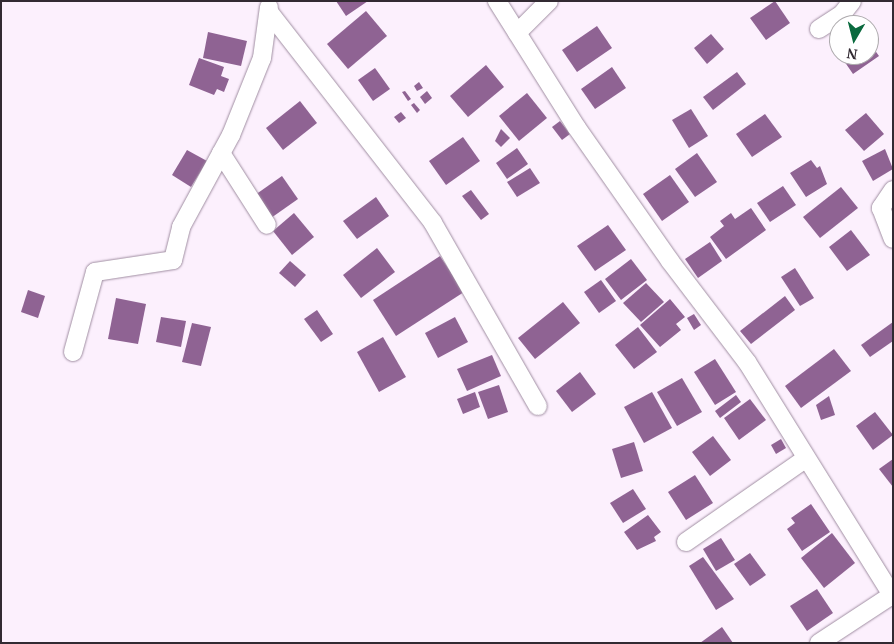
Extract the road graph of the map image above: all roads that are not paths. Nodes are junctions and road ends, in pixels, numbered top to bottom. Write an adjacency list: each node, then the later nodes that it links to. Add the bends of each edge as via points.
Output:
1 (497, 1): 6 (street)
2 (549, 1): 6 (street)
3 (852, 1): 5 (street, via 842,14)
4 (269, 7): 7 (street, via 262,58); 12 (street, via 433,223)
5 (819, 29)
6 (517, 33): 13 (street, via 577,128 670,261 747,362)
7 (221, 154): 9 (street); 11 (street, via 181,227 173,260 95,272)
8 (893, 190): 10 (street, via 881,208)
9 (267, 226)
10 (893, 239)
11 (73, 352)
12 (538, 406)
13 (805, 459): 14 (street); 15 (street)
14 (686, 542)
15 (892, 596): 16 (street)
16 (819, 643)

